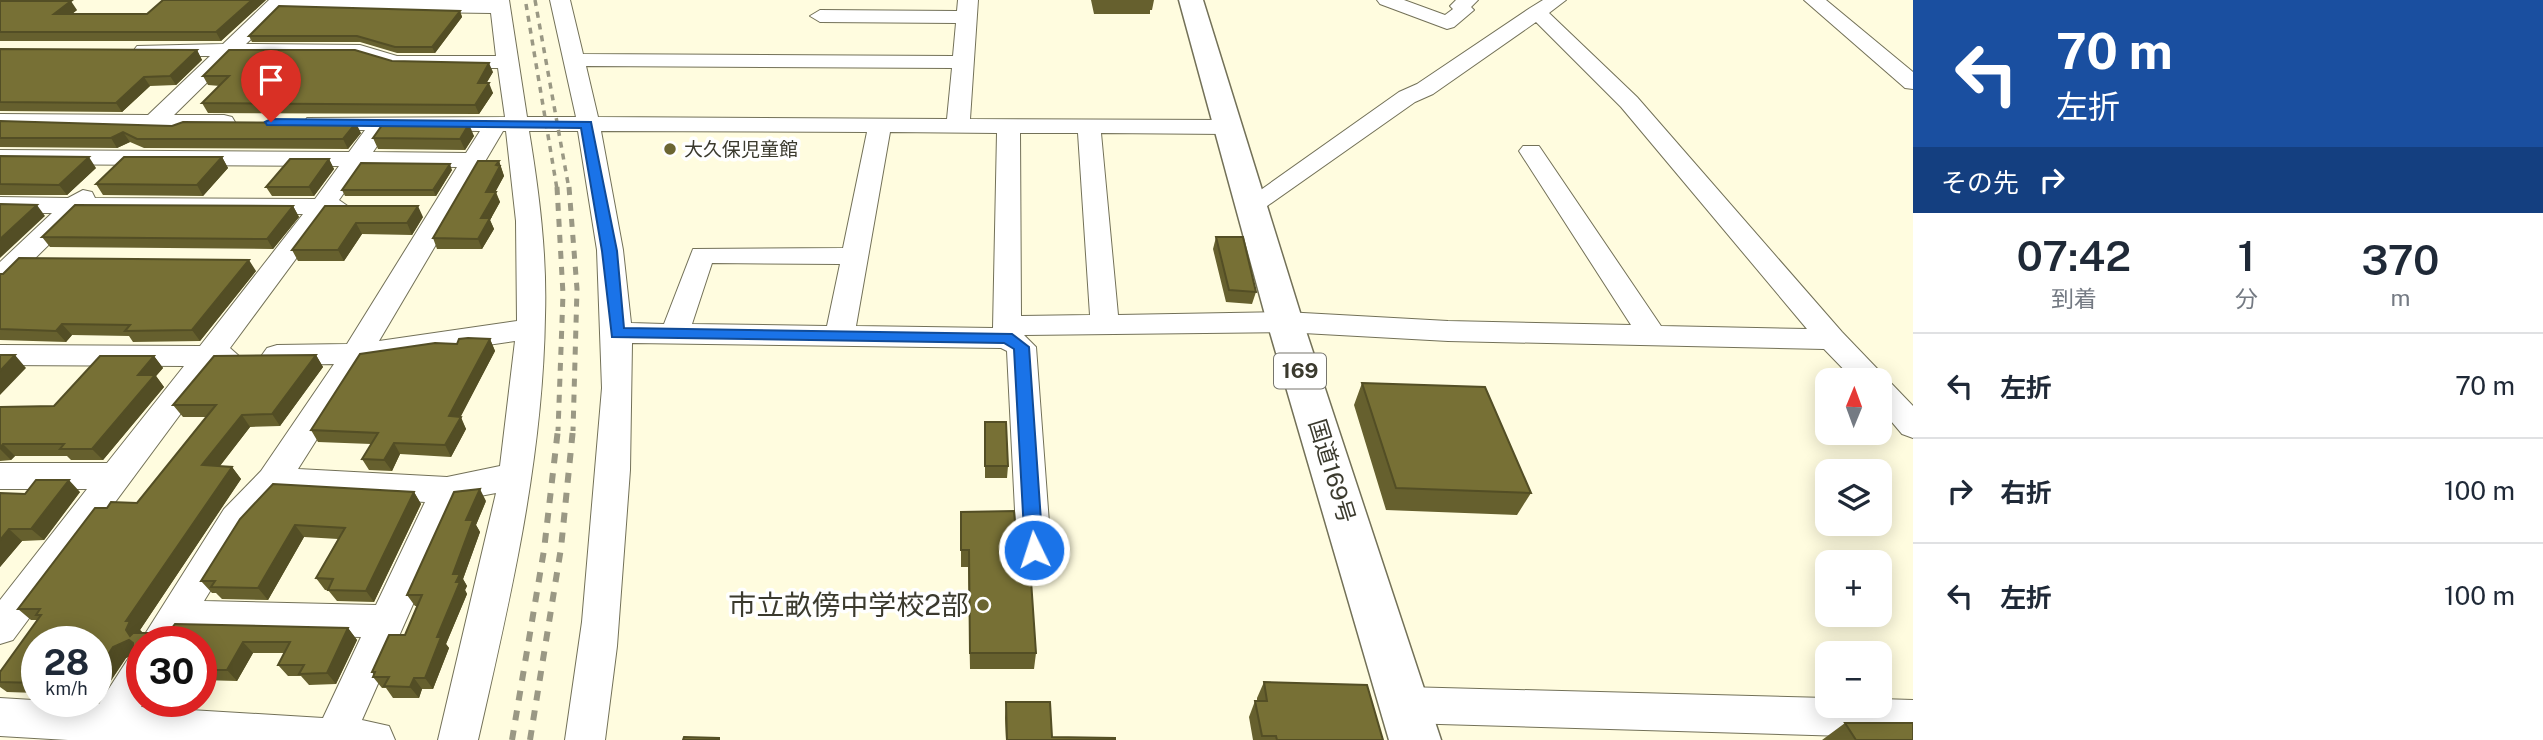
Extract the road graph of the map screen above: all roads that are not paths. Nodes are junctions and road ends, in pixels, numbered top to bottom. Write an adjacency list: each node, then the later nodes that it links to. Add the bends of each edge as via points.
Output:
1 (560, 0): 12 (street)
2 (1191, 0): 28 (highway, 国道169号 / 169)
3 (1387, 0): 4 (street, via 1447,23 1464,10 1460,6)
4 (1468, 0)
5 (1814, 0): 16 (street)
6 (278, 2): 7 (street); 11 (street)
7 (500, 4): 14 (street)
8 (1546, 6): 36 (street); 51 (street)
9 (968, 9): 13 (street, via 822,10); 15 (street)
10 (121, 50): 11 (street)
11 (229, 50): 14 (street, via 360,51 396,62); 18 (street)
12 (575, 60): 13 (street); 24 (street)
13 (810, 60): 15 (street)
14 (508, 62): 22 (street)
15 (963, 62): 25 (street)
16 (1913, 83)
17 (0, 121): 18 (street)
18 (157, 122): 19 (street); 31 (street)
19 (244, 122)
20 (299, 123): 21 (street)
21 (382, 123): 22 (street); 32 (street)
22 (507, 124): 24 (street); 33 (street); 45 (street, via 523,144 531,243)
23 (880, 124): 24 (street); 25 (street); 39 (street)
24 (587, 125): 47 (street, via 610,251)
25 (958, 125): 26 (street)
26 (1009, 125): 27 (street); 46 (street)
27 (1089, 125): 28 (street); 44 (street)
28 (1226, 127): 36 (highway, 国道169号 / 169)
29 (1531, 151): 50 (street)
30 (0, 157): 31 (street)
31 (124, 157): 32 (street); 35 (street)
32 (355, 159): 33 (street); 37 (street)
33 (474, 160): 52 (street, via 432,207)
34 (0, 205): 35 (street)
35 (75, 205): 37 (street); 40 (street)
36 (1251, 205): 43 (highway, 国道169号 / 169)
37 (321, 207): 38 (street); 54 (street, via 267,260)
38 (363, 207)
39 (854, 256): 48 (street, via 702,255); 49 (street)
40 (20, 258): 41 (street); 42 (street)
41 (61, 258)
42 (0, 277)
43 (1285, 322): 44 (street); 50 (street); 71 (highway, 国道169号 / 169)
44 (1105, 325): 46 (street)
45 (530, 329): 52 (street); 60 (street)
46 (1007, 332): 49 (street); 63 (street, via 1021,347)
47 (617, 333): 48 (street); 76 (street, via 614,467)
48 (675, 333): 49 (street)
49 (840, 335)
50 (1652, 335): 51 (street)
51 (1832, 339): 55 (street)
52 (356, 354): 54 (street); 61 (street)
53 (0, 355): 54 (street)
54 (209, 356): 59 (street)
55 (1860, 368)
56 (1892, 402): 57 (street)
57 (1913, 426)
58 (0, 476): 59 (street)
59 (116, 476): 67 (street)
60 (513, 476): 62 (street); 75 (street, via 498,572)
61 (273, 480): 62 (street); 65 (street, via 236,519)
62 (447, 490): 64 (street)
63 (1034, 550)
64 (387, 621): 66 (street); 73 (street)
65 (169, 626)
66 (217, 627)
67 (0, 628)
68 (126, 696): 72 (street)
69 (0, 718): 72 (street)
70 (1913, 719): 71 (street)
71 (1410, 723)
72 (103, 733): 73 (street)
73 (323, 738): 74 (street)
74 (375, 740)
75 (458, 740)
76 (585, 740)

